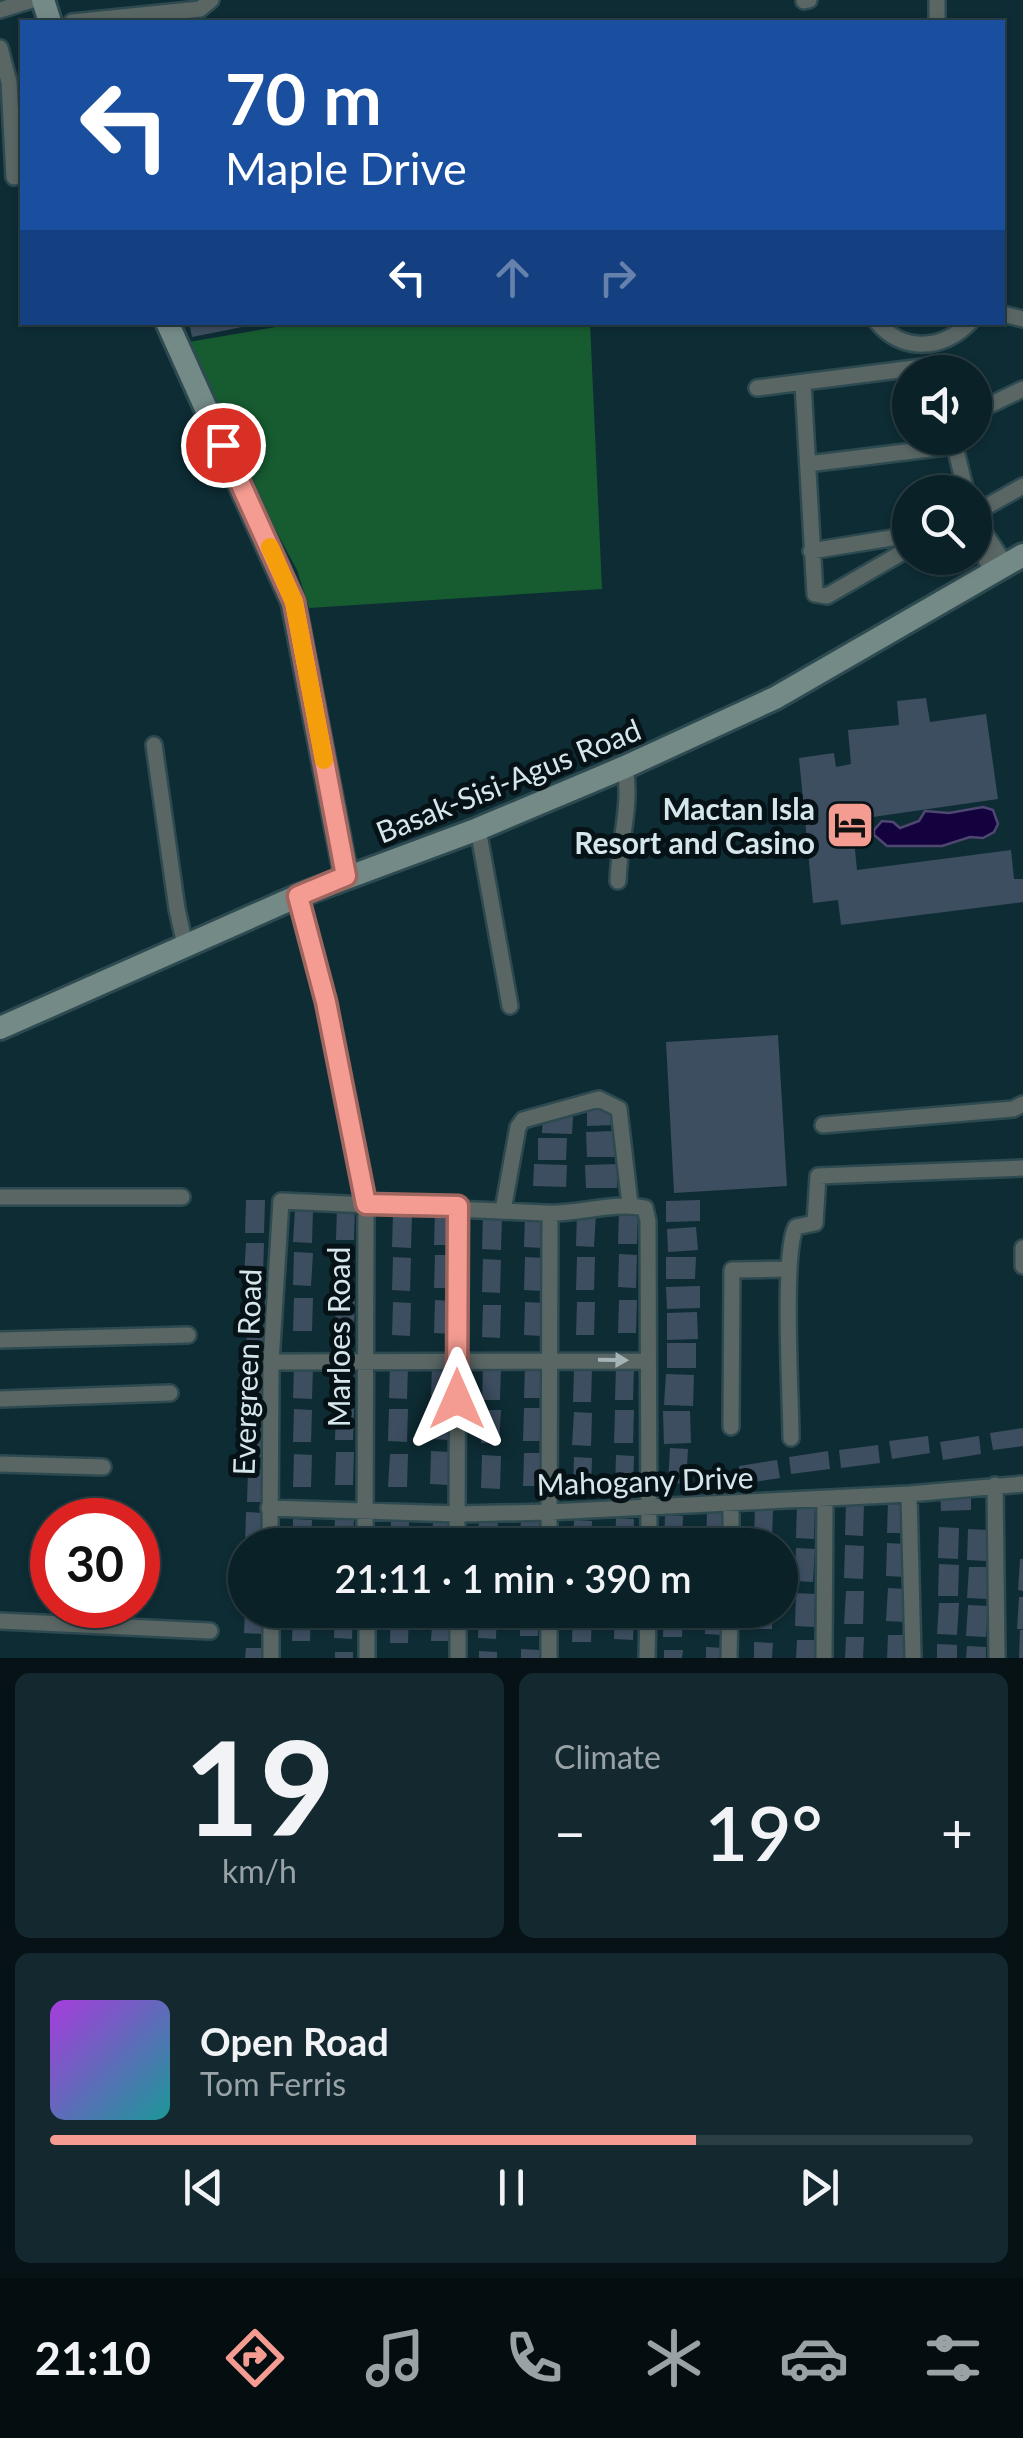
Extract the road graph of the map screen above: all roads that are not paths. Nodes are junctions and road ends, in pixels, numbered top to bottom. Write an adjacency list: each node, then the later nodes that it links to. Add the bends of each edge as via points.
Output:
1 (32, 0): 3 (street)
2 (210, 0): 4 (street, via 200,9)
3 (0, 10)
4 (89, 20)
5 (0, 48): 6 (street, via 9,82)
6 (14, 177)
7 (168, 325): 29 (street, via 294,602)
8 (879, 325): 10 (street, via 905,343)
9 (966, 325): 10 (street)
10 (933, 344): 11 (street)
11 (935, 355)
12 (892, 373): 13 (street)
13 (803, 383): 14 (street); 18 (street)
14 (758, 388)
15 (1023, 389): 16 (street)
16 (992, 404)
17 (892, 451): 18 (street)
18 (808, 464): 23 (street)
19 (1023, 486): 20 (street)
20 (992, 505)
21 (892, 538): 23 (street)
22 (992, 542): 25 (street)
23 (811, 551): 24 (street, via 819,597)
24 (892, 558)
25 (1007, 564): 27 (street, Basak-Sisi-Agus Road, via 775,698)
26 (154, 745): 32 (street)
27 (625, 767): 28 (street, Basak-Sisi-Agus Road); 30 (street, via 630,794 618,844)
28 (478, 829): 29 (street, Basak-Sisi-Agus Road); 33 (street)
29 (346, 876): 31 (street, Basak-Sisi-Agus Road)
30 (618, 881)
31 (298, 896): 32 (street, Basak-Sisi-Agus Road); 40 (street, Marloes Road)
32 (185, 945): 34 (street, Basak-Sisi-Agus Road)
33 (510, 1006)
34 (0, 1028)
35 (1023, 1104): 36 (street)
36 (823, 1126)
37 (1023, 1168): 47 (street, via 818,1176 816,1220 793,1230)
38 (0, 1197): 39 (street)
39 (182, 1197)
40 (366, 1204): 42 (street); 53 (street, Evergreen Road, via 281,1201); 54 (street, Marloes Road)
41 (630, 1205): 43 (street, via 619,1109 598,1099 523,1120); 44 (street); 52 (street, via 645,1208 648,1222)
42 (458, 1206): 43 (street); 51 (street)
43 (504, 1210): 44 (street)
44 (550, 1213): 50 (street)
45 (1023, 1248): 46 (street)
46 (1023, 1266)
47 (789, 1269): 57 (street, via 732,1270); 58 (street)
48 (188, 1335): 49 (street)
49 (0, 1340)
50 (549, 1359): 51 (street); 52 (street, one-way to 52); 69 (street)
51 (457, 1361): 54 (street); 70 (street)
52 (648, 1361): 67 (street)
53 (271, 1362): 54 (street); 66 (street, Evergreen Road)
54 (364, 1362): 68 (street, Marloes Road)
55 (170, 1393): 56 (street)
56 (0, 1399)
57 (731, 1427)
58 (791, 1438)
59 (0, 1464): 60 (street)
60 (103, 1466)
61 (1023, 1484): 62 (street, Mahogany Drive)
62 (995, 1485): 63 (street, Mahogany Drive); 93 (street)
63 (910, 1494): 64 (street, Mahogany Drive); 92 (street)
64 (825, 1498): 65 (street, Mahogany Drive); 91 (street)
65 (732, 1505): 67 (street, Mahogany Drive); 76 (street)
66 (270, 1508): 68 (street, Mahogany Drive); 71 (street, Evergreen Road)
67 (650, 1509): 69 (street, Mahogany Drive); 75 (street)
68 (365, 1512): 70 (street, Mahogany Drive); 72 (street, Marloes Road)
69 (549, 1512): 70 (street, Mahogany Drive); 74 (street)
70 (457, 1514): 73 (street)
71 (270, 1528)
72 (365, 1528)
73 (457, 1528)
74 (549, 1528)
75 (649, 1528)
76 (731, 1528)
77 (0, 1621): 84 (street)
78 (271, 1628): 85 (street)
79 (366, 1628): 86 (street)
80 (458, 1628): 87 (street)
81 (549, 1628): 88 (street)
82 (648, 1628): 89 (street)
83 (730, 1628): 90 (street)
84 (210, 1632)
85 (271, 1658)
86 (367, 1658)
87 (458, 1658)
88 (549, 1658)
89 (647, 1658)
90 (729, 1658)
91 (824, 1658)
92 (913, 1658)
93 (996, 1658)

